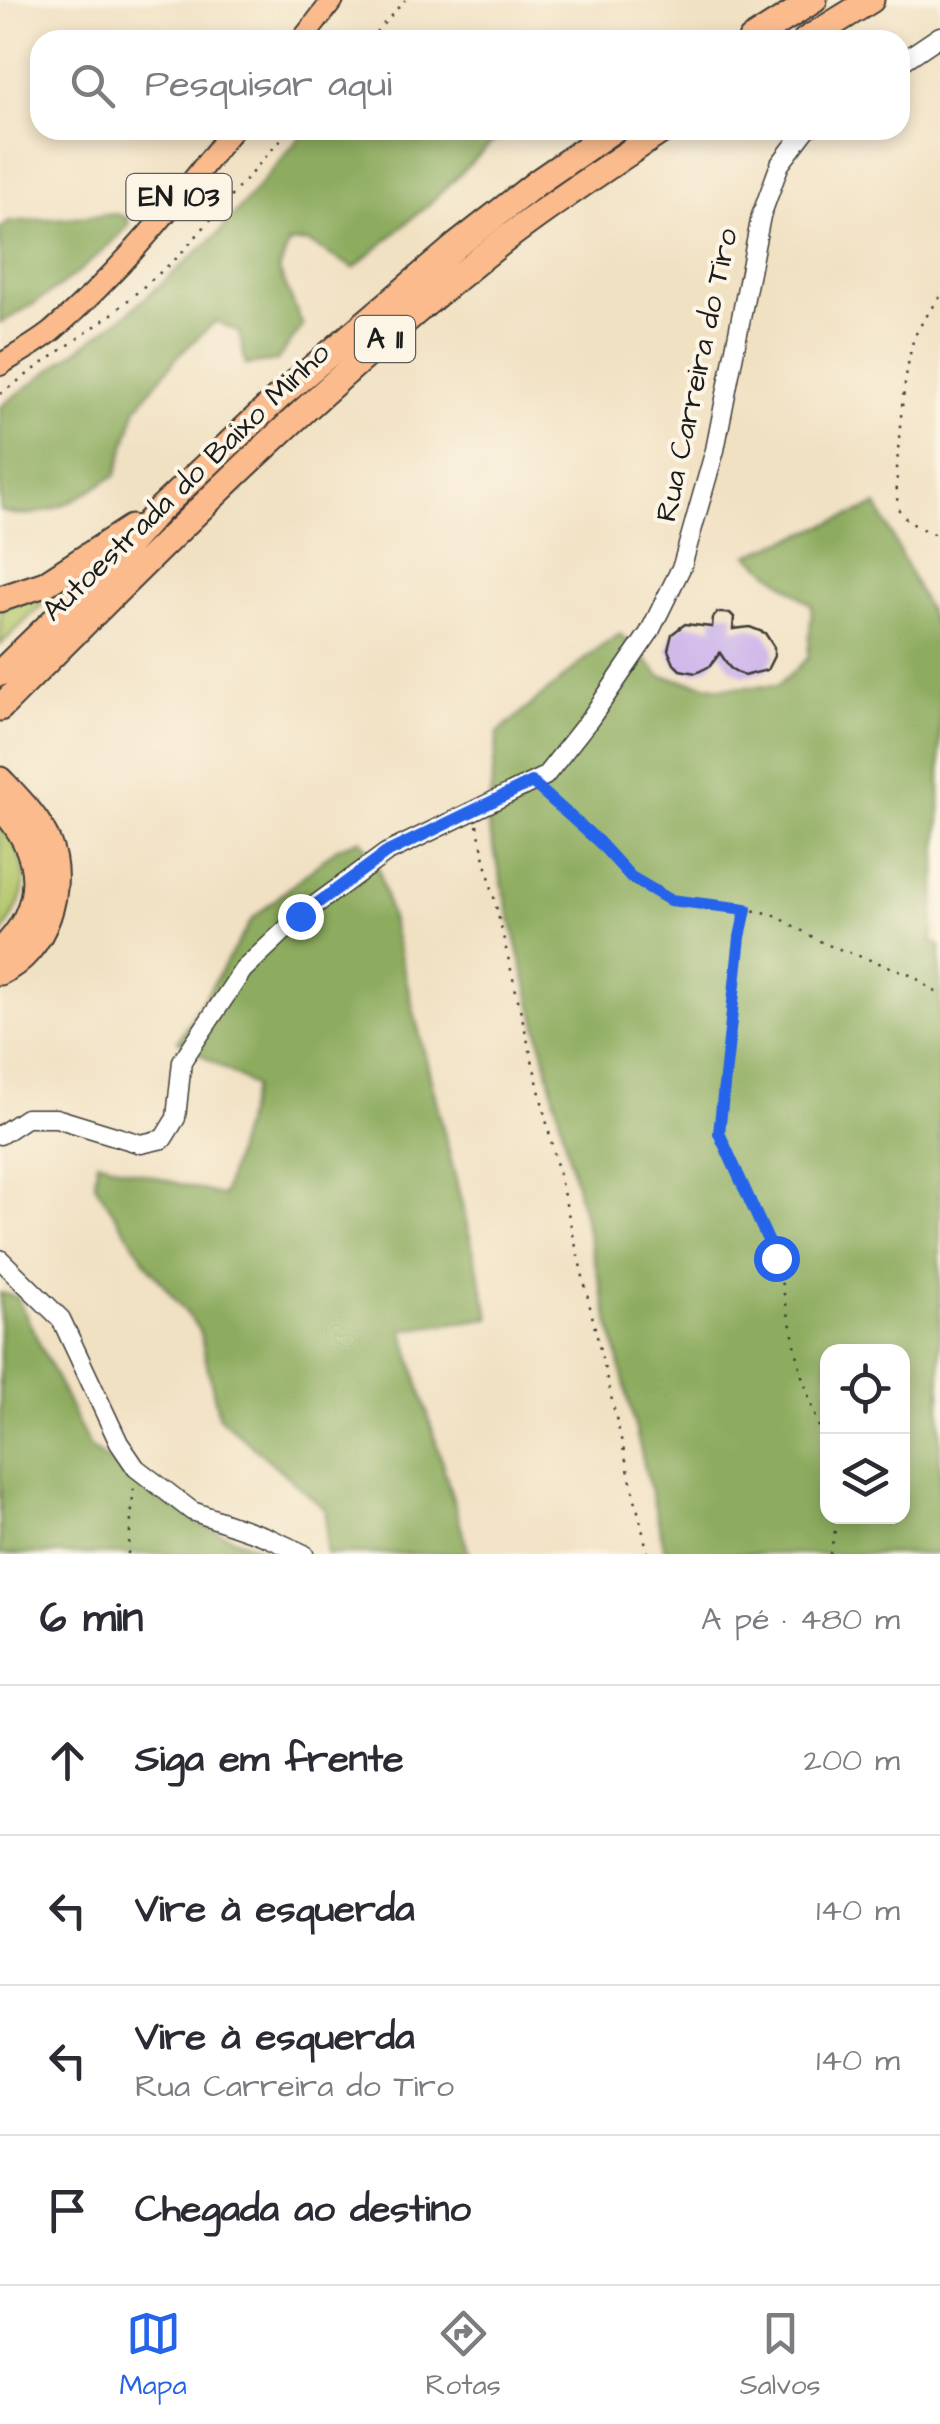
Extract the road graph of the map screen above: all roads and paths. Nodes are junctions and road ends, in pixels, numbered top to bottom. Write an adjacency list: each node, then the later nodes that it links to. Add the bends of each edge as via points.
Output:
1 (333, 0): 5 (main road)
2 (404, 0): 6 (path)
3 (814, 0): 7 (highway)
4 (871, 0): 8 (highway)
5 (310, 30)
6 (378, 30)
7 (767, 30)
8 (822, 30)
9 (940, 36): 10 (street)
10 (910, 56)
11 (224, 140): 16 (main road, EN 103)
12 (281, 140): 20 (path, via 178,257)
13 (599, 140): 21 (highway, Autoestrada do Baixo Minho / A 11, via 456,246 280,395)
14 (649, 140): 25 (highway, Autoestrada do Baixo Minho / A 11, via 508,237 424,305 131,576)
15 (798, 140): 27 (street, Rua Carreira do Tiro, via 780,164 761,216 715,450 682,566 640,648 545,776)
16 (122, 261): 18 (main road, EN 103); 19 (main road, EN 103, via 50,332)
17 (940, 297): 22 (path, via 914,337 902,385 894,497 900,512)
18 (0, 349)
19 (0, 365)
20 (0, 394)
21 (159, 510): 23 (highway, via 45,584); 24 (highway, Autoestrada do Baixo Minho / A 11)
22 (940, 537)
23 (0, 598)
24 (0, 673)
25 (0, 708)
26 (0, 780): 32 (highway, via 48,843 56,880 34,944)
27 (532, 782): 29 (street, Rua Carreira do Tiro); 30 (path, via 631,877 670,900)
28 (0, 806): 31 (highway, via 30,848 36,882 19,934)
29 (475, 810): 34 (street, Rua Carreira do Tiro, via 386,853 300,916 243,970 182,1060 176,1118 163,1139 140,1144 56,1118 26,1118); 41 (path)
30 (746, 909): 33 (path, via 773,914 825,944 910,974); 36 (path, via 719,1133 776,1258)
31 (0, 952)
32 (0, 972)
33 (940, 995)
34 (0, 1135)
35 (0, 1258): 37 (street, via 60,1319)
36 (821, 1434)
37 (136, 1468): 39 (path); 40 (street, via 192,1511)
38 (836, 1524): 42 (path)
39 (128, 1554)
40 (304, 1554)
41 (648, 1554)
42 (830, 1554)

